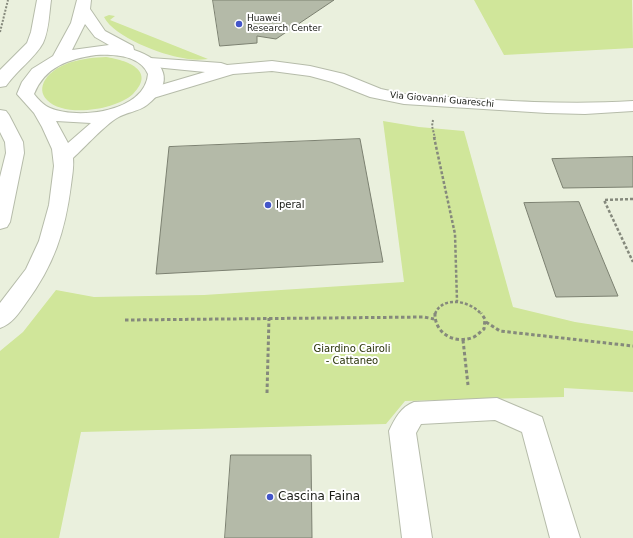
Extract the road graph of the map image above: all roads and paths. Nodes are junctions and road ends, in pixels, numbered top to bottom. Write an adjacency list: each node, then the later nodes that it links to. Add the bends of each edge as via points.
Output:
1 (8, 0): 4 (path)
2 (44, 0): 8 (street, via 35,42)
3 (84, 5): 5 (street, via 72,37); 6 (street, via 100,34)
4 (0, 32)
5 (60, 58): 6 (street, Via Giovanni Guareschi, via 108,50); 12 (street, via 39,70 27,86 25,94)
6 (143, 59): 7 (street, Via Giovanni Guareschi); 9 (street, via 156,71 157,81)
7 (231, 69): 9 (street, Via Giovanni Guareschi); 10 (street, Via Giovanni Guareschi, via 272,66 299,68 338,78 392,97)
8 (0, 82)
9 (150, 94): 13 (street, via 134,106)
10 (435, 101): 11 (street, Via Giovanni Guareschi, via 547,108); 19 (path, via 432,126 455,234)
11 (633, 106)
12 (41, 111): 13 (street, via 60,117 77,118); 15 (street)
13 (110, 114): 15 (street)
14 (0, 115): 17 (street, via 14,142 15,154)
15 (64, 156): 21 (street, via 60,207 47,250 31,280)
16 (633, 199): 18 (path, via 604,200)
17 (0, 222)
18 (633, 262)
19 (457, 301): 22 (path, via 441,305 436,310); 24 (path, via 476,307)
20 (269, 318): 22 (path); 23 (path); 27 (path)
21 (0, 319)
22 (434, 319): 25 (path, via 437,329)
23 (125, 320)
24 (486, 322): 25 (path, via 480,334); 26 (path, via 500,331)
25 (463, 340): 28 (path)
26 (633, 346)
27 (267, 393)
28 (470, 410): 29 (street, via 414,413 402,431); 30 (street, via 497,409 533,425)
29 (417, 538)
30 (565, 538)

